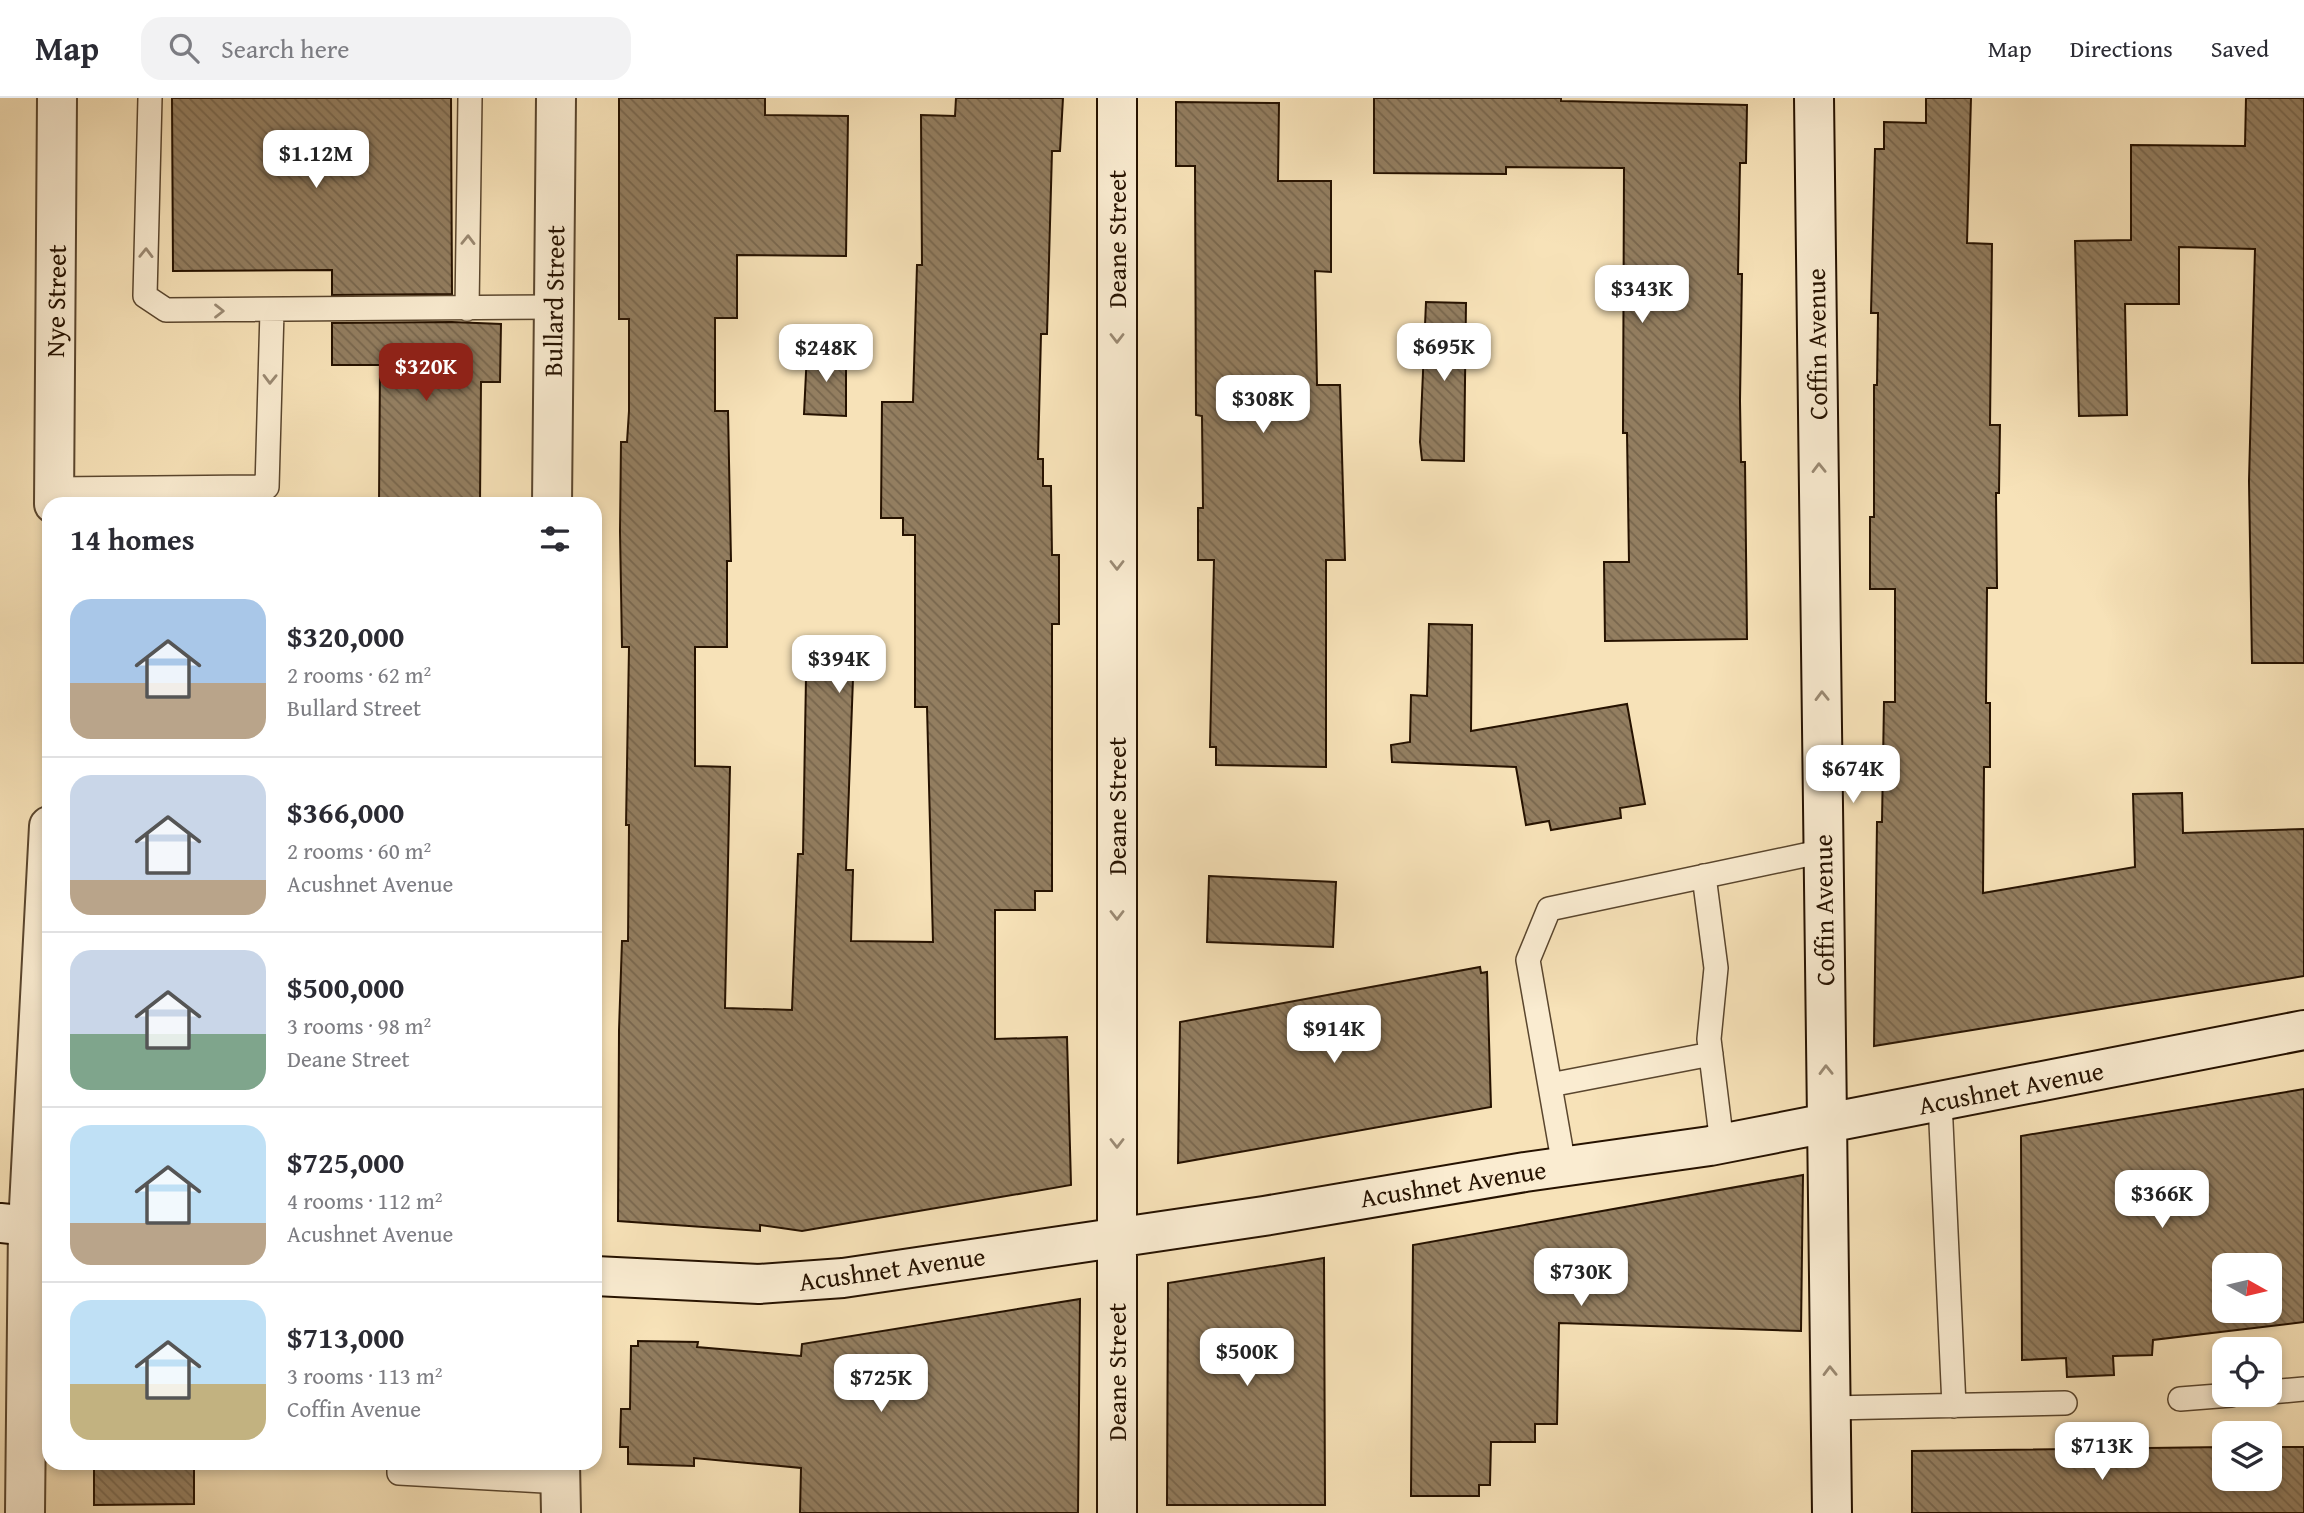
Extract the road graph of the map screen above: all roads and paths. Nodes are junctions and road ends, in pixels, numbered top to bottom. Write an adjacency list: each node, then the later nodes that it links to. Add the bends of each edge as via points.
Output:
1 (57, 98): 10 (main road, Nye Street)
2 (150, 98): 9 (lane, via 145,296 166,310)
3 (470, 98): 8 (lane, one-way to 3)
4 (556, 98): 7 (main road, Bullard Street)
5 (1116, 98): 23 (main road, Deane Street, one-way to 23)
6 (1814, 98): 12 (main road, Coffin Avenue, one-way to 6)
7 (554, 307): 8 (lane); 11 (main road, Bullard Street)
8 (467, 309): 9 (lane)
9 (272, 311): 10 (lane, one-way to 10, via 267,487 170,486)
10 (54, 496)
11 (552, 497)
12 (1824, 852): 13 (lane); 19 (main road, Coffin Avenue, one-way to 12)
13 (1704, 876): 16 (lane, via 1716,968); 17 (lane, via 1549,909 1528,960)
14 (42, 942): 22 (main road)
15 (2304, 1030): 18 (main road, Acushnet Avenue)
16 (1711, 1054): 17 (lane); 20 (lane)
17 (1550, 1085): 21 (lane)
18 (1940, 1101): 19 (main road, Acushnet Avenue); 30 (lane)
19 (1827, 1123): 20 (main road, Acushnet Avenue); 31 (main road, Coffin Avenue, one-way to 19)
20 (1722, 1144): 21 (main road, Acushnet Avenue)
21 (1564, 1166): 23 (main road, Acushnet Avenue)
22 (25, 1225): 34 (main road)
23 (1117, 1238): 24 (main road, Acushnet Avenue, via 801,1283); 35 (main road, Deane Street)
24 (602, 1276)
25 (2304, 1389): 26 (lane)
26 (2282, 1391)
27 (2212, 1396): 28 (lane)
28 (2180, 1399)
29 (2065, 1403): 30 (lane)
30 (1954, 1406): 31 (lane)
31 (1831, 1408): 36 (main road, Coffin Avenue)
32 (399, 1470): 33 (lane)
33 (561, 1486)
34 (25, 1513)
35 (1117, 1513)
36 (1832, 1513)

